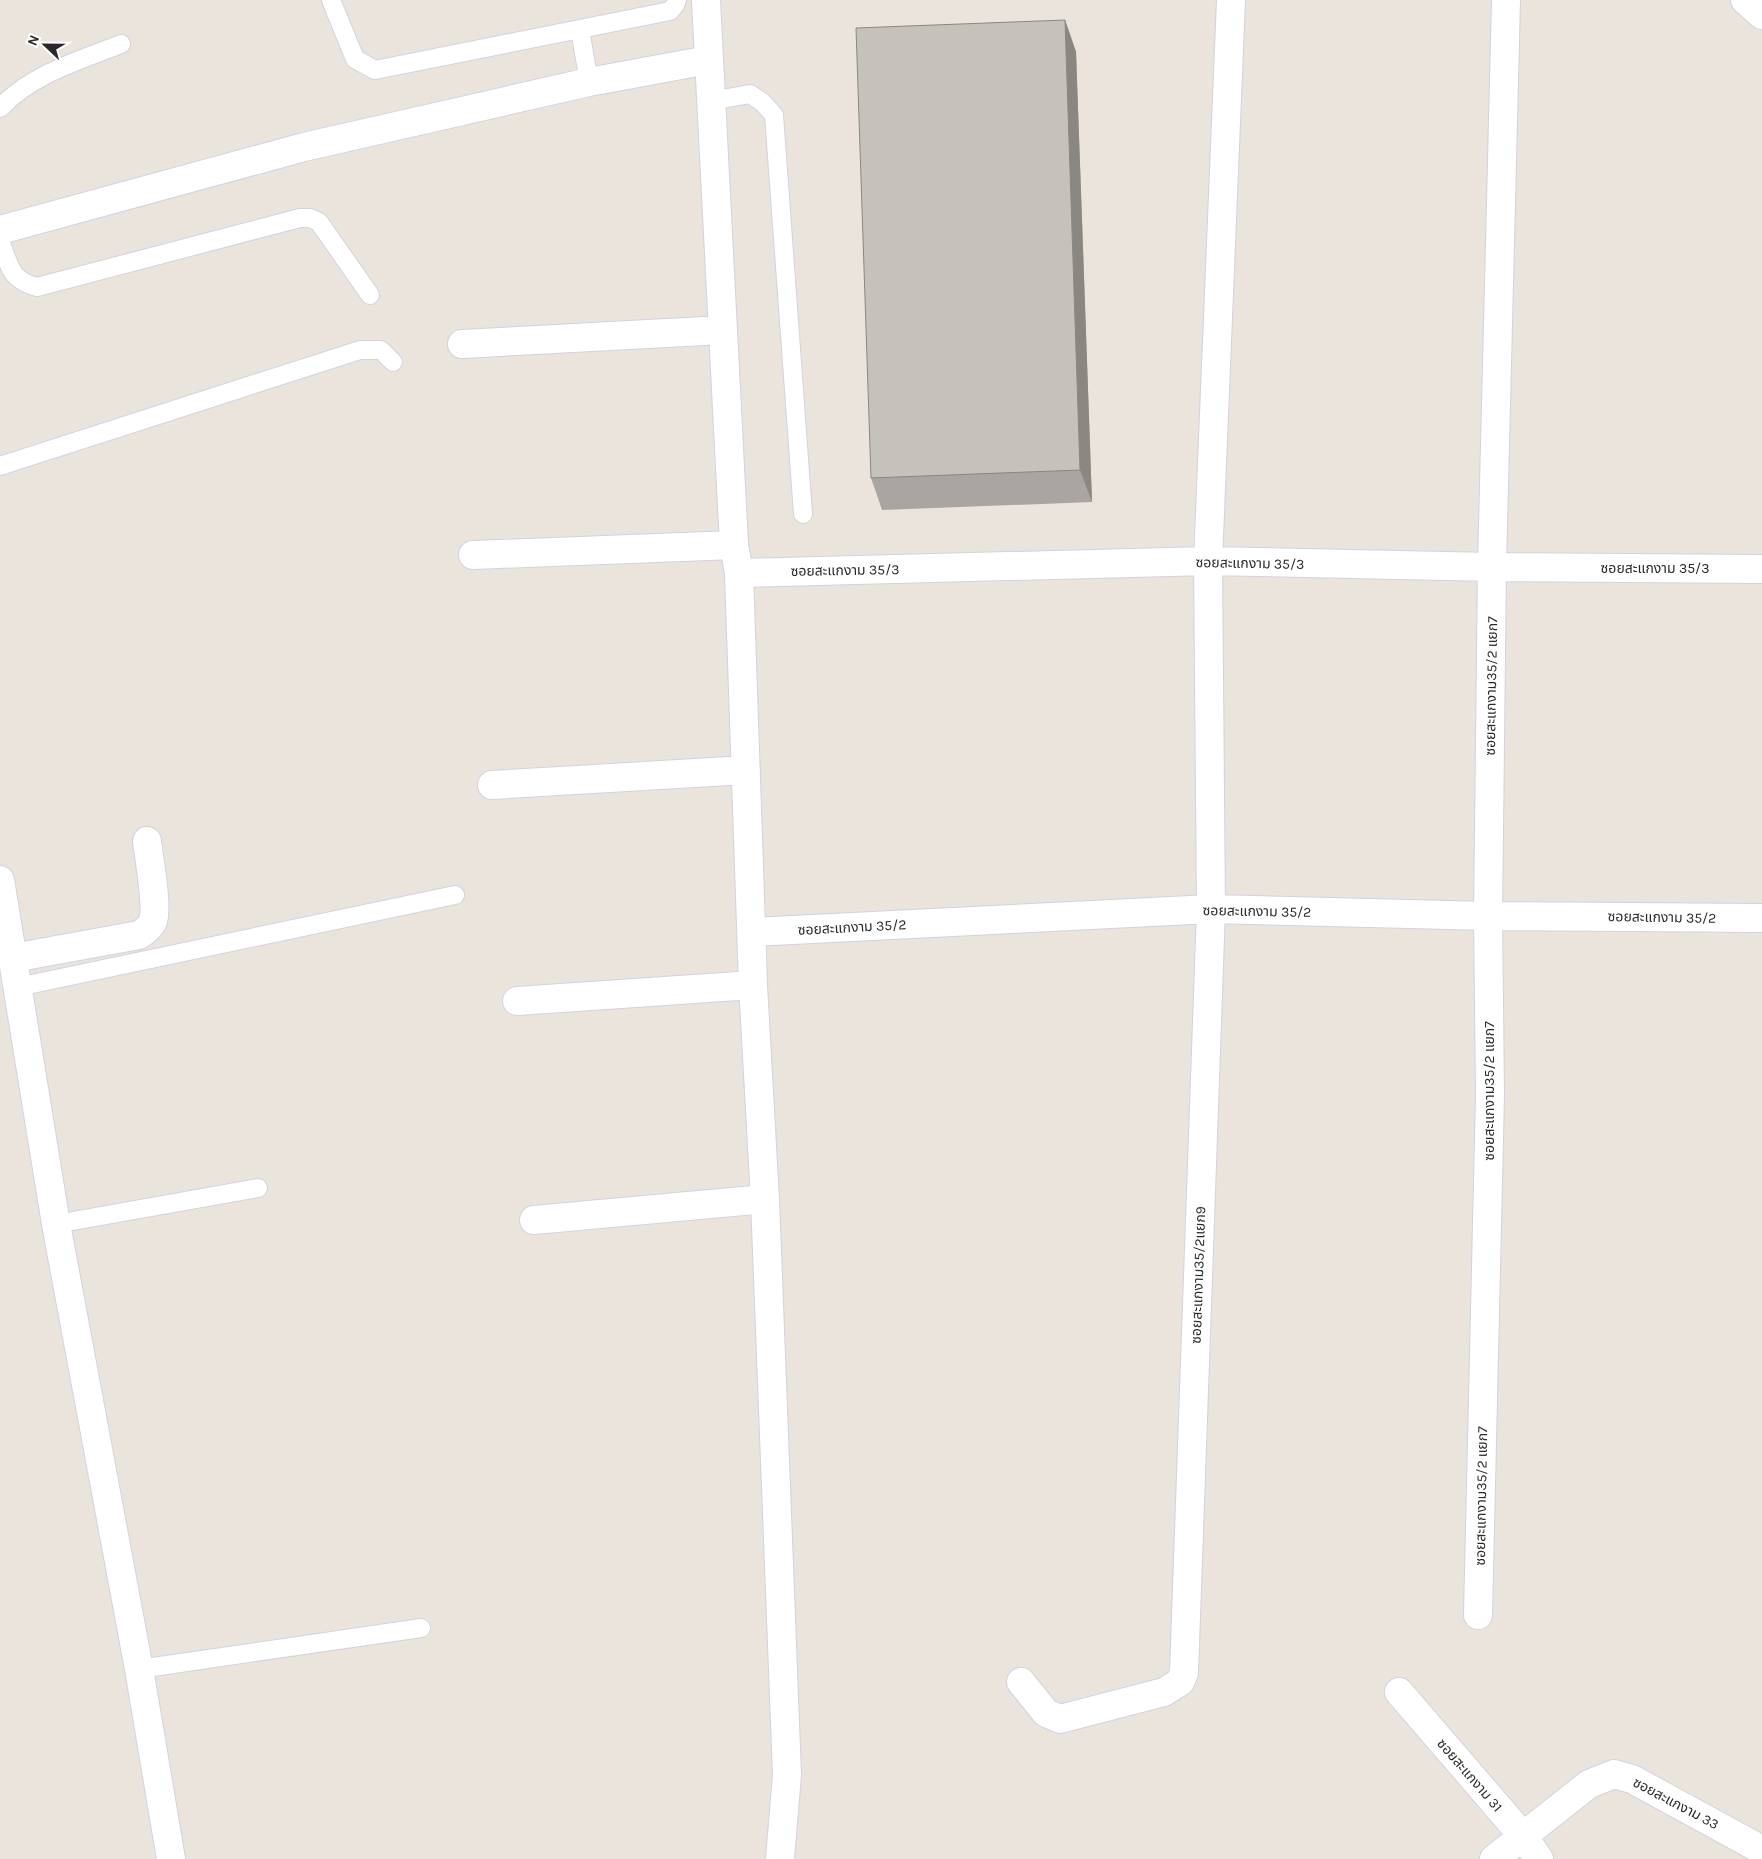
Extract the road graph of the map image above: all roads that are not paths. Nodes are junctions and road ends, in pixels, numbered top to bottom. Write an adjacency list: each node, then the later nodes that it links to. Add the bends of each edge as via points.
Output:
1 (331, 0): 8 (lane, via 355,59 375,70)
2 (677, 0): 8 (lane, via 670,11)
3 (706, 0): 10 (street)
4 (1232, 0): 24 (street, ซอยสะแกงาม35/2แยก9)
5 (1506, 0): 25 (street, ซอยสะแกงาม35/2 แยก7)
6 (1745, 0): 7 (street)
7 (1762, 15)
8 (580, 30): 11 (lane)
9 (121, 44): 13 (lane, via 38,77)
10 (708, 60): 11 (street); 12 (street)
11 (589, 82): 14 (street, via 304,146)
12 (711, 101): 17 (street); 21 (lane, via 750,94 774,115)
13 (0, 108)
14 (0, 230)
15 (0, 241): 16 (lane, via 14,276 23,284 37,287 310,218 319,222)
16 (370, 295)
17 (723, 330): 18 (street); 22 (street)
18 (462, 344)
19 (393, 362): 20 (lane, via 381,350 360,350)
20 (0, 466)
21 (803, 514)
22 (734, 545): 23 (street); 27 (street)
23 (472, 555)
24 (1208, 561): 25 (street, ซอยสะแกงาม 35/3); 27 (street, ซอยสะแกงาม 35/3); 33 (street, ซอยสะแกงาม35/2แยก9)
25 (1492, 567): 26 (street, ซอยสะแกงาม 35/3); 34 (street, ซอยสะแกงาม35/2 แยก7)
26 (1762, 569)
27 (738, 573): 28 (street)
28 (746, 770): 29 (street); 36 (street)
29 (492, 785)
30 (147, 841): 37 (street, via 155,912 151,926 139,935)
31 (0, 880): 37 (street)
32 (455, 895): 39 (lane)
33 (1211, 909): 34 (street, ซอยสะแกงาม 35/2); 36 (street, ซอยสะแกงาม 35/2); 48 (street, ซอยสะแกงาม35/2แยก9, via 1184,1673 1180,1682 1164,1692 1060,1719 1046,1713)
34 (1488, 916): 35 (street, ซอยสะแกงาม 35/2); 45 (street, ซอยสะแกงาม35/2 แยก7, via 1490,1104)
35 (1762, 918)
36 (752, 932): 38 (street)
37 (13, 958): 39 (street)
38 (753, 985): 40 (street); 42 (street)
39 (18, 987): 44 (street)
40 (517, 1002)
41 (258, 1188): 44 (lane)
42 (765, 1199): 43 (street); 53 (street, via 787,1775)
43 (534, 1220)
44 (56, 1224): 47 (street)
45 (1478, 1615)
46 (421, 1628): 47 (lane)
47 (139, 1669): 52 (street)
48 (1021, 1682)
49 (1399, 1692): 50 (street, ซอยสะแกงาม 31)
50 (1522, 1836): 51 (street, ซอยสะแกงาม 33, via 1589,1784 1614,1774 1632,1779); 54 (street, ซอยสะแกงาม 33); 55 (street, ซอยสะแกงาม 31)
51 (1762, 1850)
52 (171, 1859)
53 (780, 1859)
54 (1494, 1859)
55 (1539, 1859)

